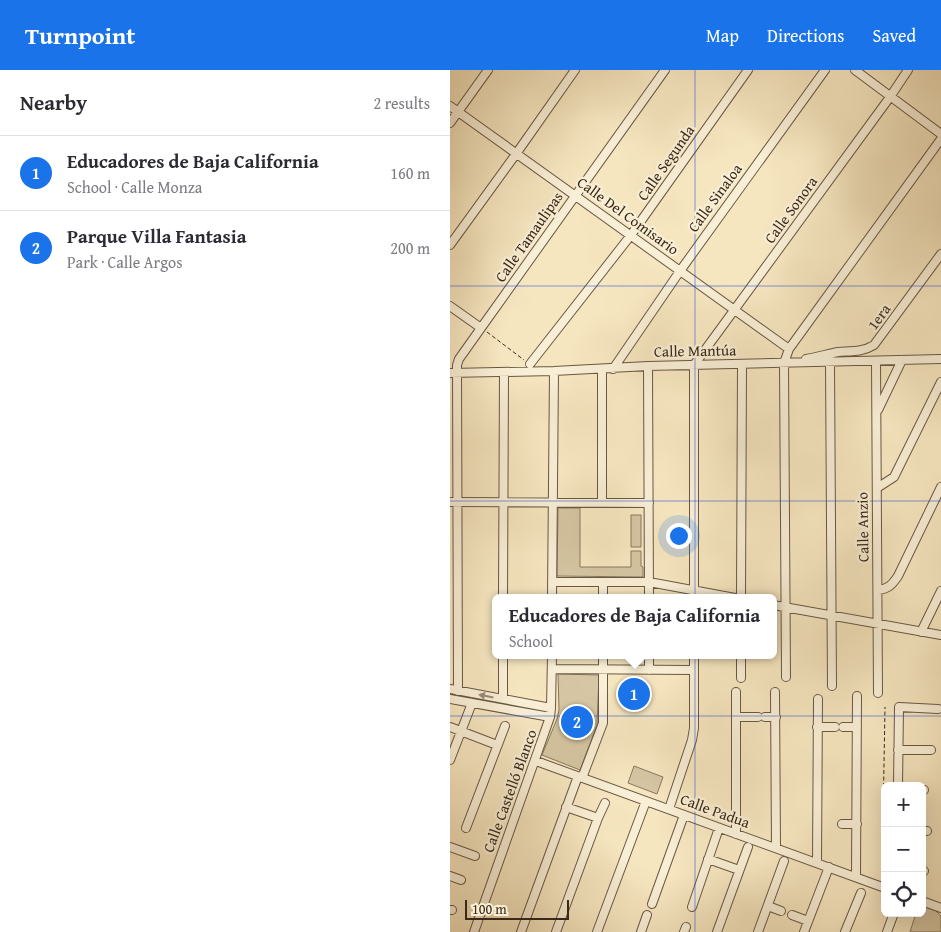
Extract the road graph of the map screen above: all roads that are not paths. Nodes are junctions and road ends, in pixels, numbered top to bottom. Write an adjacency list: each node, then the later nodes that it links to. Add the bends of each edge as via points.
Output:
1 (488, 70): 10 (street)
2 (575, 70): 14 (street)
3 (665, 70): 15 (street, Calle Tamaulipas)
4 (748, 70): 16 (street, Calle Segunda)
5 (825, 70): 19 (street, Calle Sinaloa)
6 (855, 70): 8 (street)
7 (908, 70): 8 (street, Calle Sonora)
8 (890, 97): 12 (street); 21 (street, Calle Sonora)
9 (450, 106): 10 (street, Calle Del Comisario)
10 (458, 112): 11 (street); 14 (street, Calle Del Comisario)
11 (450, 123)
12 (941, 134)
13 (941, 140): 23 (street)
14 (516, 154): 15 (street, Calle Del Comisario); 17 (street)
15 (575, 196): 16 (street, Calle Del Comisario); 22 (street, Calle Tamaulipas)
16 (631, 236): 19 (street, Calle Del Comisario); 29 (street, Calle Segunda)
17 (450, 245)
18 (941, 254): 28 (street, 1era, via 874,345 862,350)
19 (680, 271): 21 (street, Calle Del Comisario); 33 (street, Calle Sinaloa)
20 (450, 306): 22 (street)
21 (735, 310): 23 (street, Calle Del Comisario); 31 (street, Calle Sonora)
22 (481, 328): 37 (street, Calle Tamaulipas)
23 (790, 349): 28 (street)
24 (941, 359): 25 (street, Calle Mantúa)
25 (902, 360): 26 (street, Calle Mantúa); 39 (street)
26 (876, 361): 27 (street, Calle Mantúa); 39 (street, Calle Anzio)
27 (830, 362): 28 (street, Calle Mantúa); 60 (street)
28 (784, 363): 30 (street, Calle Mantúa); 59 (street)
29 (530, 364)
30 (742, 364): 31 (street, Calle Mantúa); 57 (street)
31 (694, 365): 32 (street, Calle Mantúa); 56 (street)
32 (648, 366): 33 (street, Calle Mantúa); 46 (street)
33 (613, 368): 34 (street, Calle Mantúa)
34 (602, 369): 35 (street, Calle Mantúa); 45 (street)
35 (554, 371): 36 (street, Calle Mantúa); 44 (street)
36 (504, 372): 37 (street, Calle Mantúa); 43 (street)
37 (454, 373): 42 (street)
38 (941, 382): 41 (street, via 894,477)
39 (877, 413): 41 (street, Calle Anzio)
40 (941, 487): 50 (street, via 898,576 889,588)
41 (877, 488): 50 (street, Calle Anzio)
42 (454, 502): 43 (street); 77 (street)
43 (503, 502): 44 (street); 52 (street)
44 (554, 502): 45 (street); 47 (street)
45 (602, 502): 46 (street)
46 (649, 502): 49 (street)
47 (552, 582): 48 (street); 53 (street)
48 (603, 582): 49 (street); 54 (street)
49 (649, 582): 55 (street); 56 (street)
50 (878, 590): 61 (street, Calle Anzio)
51 (941, 591): 62 (street)
52 (503, 594)
53 (552, 594)
54 (603, 594)
55 (649, 594)
56 (694, 594)
57 (741, 594)
58 (777, 606): 59 (street)
59 (786, 607): 60 (street); 74 (street)
60 (832, 616): 61 (street); 76 (street)
61 (878, 624): 62 (street); 80 (street, Calle Anzio)
62 (921, 632): 63 (street)
63 (941, 636)
64 (503, 659): 83 (street)
65 (552, 659): 70 (street, Calle Castelló Blanco)
66 (603, 659): 71 (street)
67 (649, 659): 72 (street)
68 (694, 659): 73 (street)
69 (741, 659): 75 (street)
70 (552, 670): 71 (street); 86 (street, Calle Castelló Blanco)
71 (603, 670): 72 (street); 101 (street, via 603,723)
72 (649, 670): 73 (street)
73 (694, 670): 106 (street, via 692,740)
74 (786, 677)
75 (741, 678)
76 (832, 686)
77 (454, 690): 83 (street, one-way to 77)
78 (736, 692): 89 (street)
79 (775, 692): 90 (street)
80 (878, 693)
81 (857, 696): 94 (street)
82 (450, 699): 85 (street)
83 (503, 699): 86 (street)
84 (818, 699): 93 (street)
85 (472, 703): 88 (street); 95 (street)
86 (552, 708): 88 (street, Calle Castelló Blanco)
87 (938, 709): 97 (street, via 899,707)
88 (550, 717): 100 (street, Calle Castelló Blanco)
89 (736, 717): 90 (street); 113 (street)
90 (776, 718): 116 (street)
91 (450, 726): 95 (street)
92 (505, 726): 96 (street)
93 (818, 727): 94 (street); 120 (street)
94 (857, 727): 110 (street)
95 (461, 730): 96 (street); 99 (street)
96 (498, 745): 111 (street)
97 (898, 750): 98 (street); 102 (street)
98 (931, 750)
99 (450, 760)
100 (536, 761): 101 (street, Calle Padua); 138 (street, Calle Castelló Blanco)
101 (580, 777): 103 (street, Calle Padua); 105 (street)
102 (898, 782)
103 (646, 801): 106 (street, Calle Padua); 141 (street)
104 (605, 803): 108 (street)
105 (566, 807): 108 (street); 139 (street)
106 (668, 809): 107 (street, Calle Padua)
107 (684, 815): 112 (street, Calle Padua); 129 (street)
108 (598, 818): 140 (street)
109 (842, 824): 110 (street)
110 (857, 824): 124 (street)
111 (466, 828)
112 (719, 828): 113 (street, Calle Padua); 118 (street)
113 (736, 834): 116 (street, Calle Padua)
114 (450, 847): 117 (street)
115 (748, 847): 122 (street)
116 (776, 848): 120 (street, Calle Padua)
117 (476, 856)
118 (708, 859): 122 (street); 131 (street)
119 (784, 861): 130 (street)
120 (817, 863): 121 (street, Calle Padua)
121 (829, 867): 124 (street, Calle Padua); 137 (street)
122 (739, 870): 143 (street)
123 (450, 876): 125 (street)
124 (856, 877): 126 (street, Calle Padua)
125 (461, 880)
126 (881, 886)
127 (860, 893): 146 (street)
128 (926, 902): 132 (street)
129 (652, 904)
130 (768, 906): 133 (street); 144 (street)
131 (692, 907)
132 (941, 907)
133 (781, 911)
134 (647, 915): 142 (street)
135 (792, 915): 137 (street)
136 (893, 917): 147 (street)
137 (808, 921): 145 (street)
138 (474, 932)
139 (521, 932)
140 (556, 932)
141 (597, 932)
142 (641, 932)
143 (717, 932)
144 (758, 932)
145 (804, 932)
146 (845, 932)
147 (887, 932)

